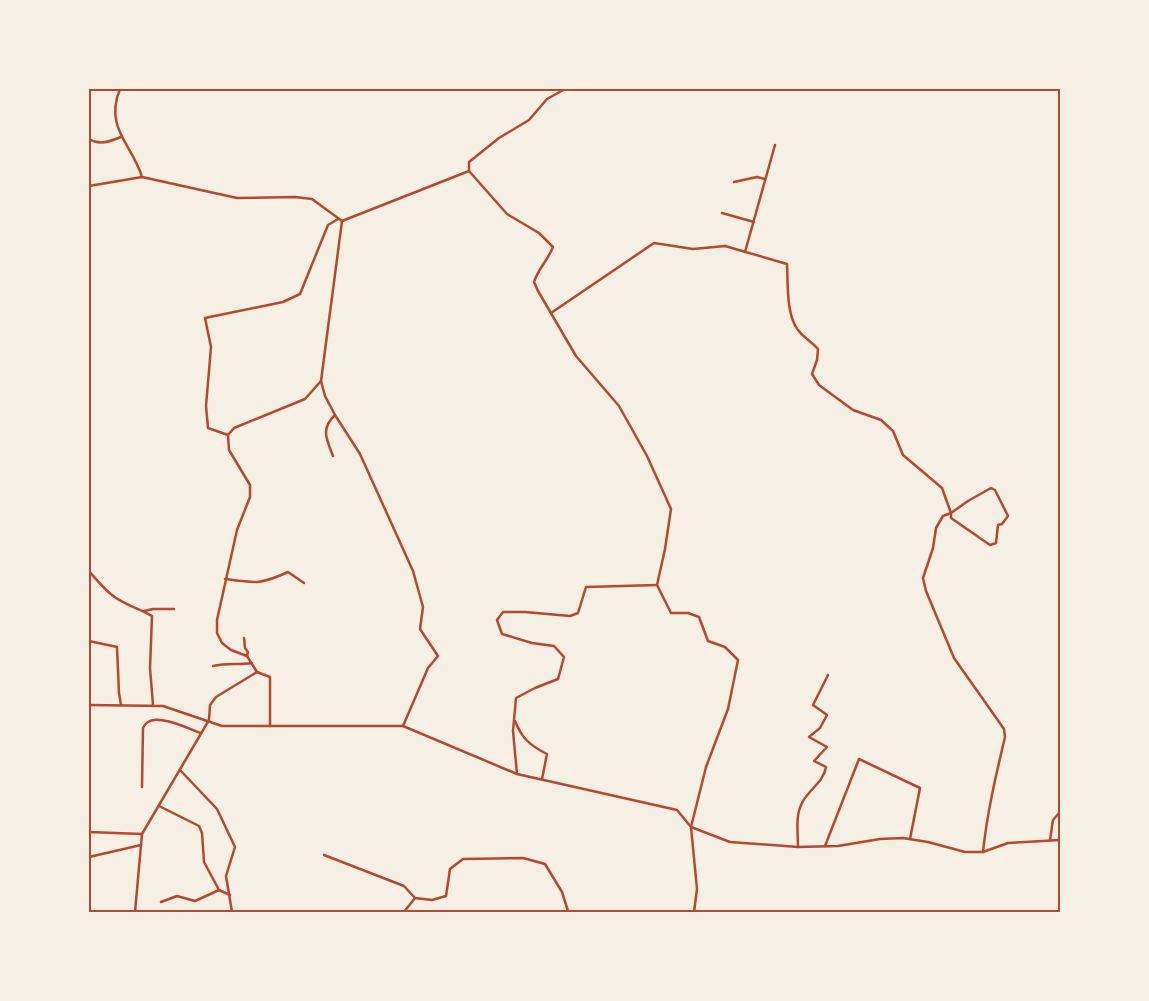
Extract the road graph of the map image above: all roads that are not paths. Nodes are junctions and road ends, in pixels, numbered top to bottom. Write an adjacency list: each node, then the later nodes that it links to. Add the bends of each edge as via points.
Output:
1 (120, 89): 3 (street, via 116,114)
2 (564, 89): 6 (street, via 548,99 529,120 498,138 469,162)
3 (121, 136): 4 (street, via 103,143); 7 (street)
4 (89, 140)
5 (775, 145): 8 (street)
6 (469, 171): 13 (street); 16 (street, via 506,214 539,233 553,247 534,282)
7 (142, 177): 10 (street); 12 (street, via 237,198 312,199)
8 (765, 179): 9 (street, via 757,177); 14 (street)
9 (734, 182)
10 (89, 186)
11 (722, 213): 14 (street)
12 (338, 219): 13 (street); 19 (street, via 328,226 300,294 283,302 205,318 211,347 206,406 208,428)
13 (342, 221): 17 (street)
14 (754, 222): 15 (street)
15 (745, 252): 16 (street, via 725,246 693,249 654,243); 21 (street, via 787,264 791,317 798,330 818,349 812,374 819,385 854,410 881,420 893,430 903,455 942,488)
16 (551, 313): 25 (street, via 576,356 619,406 671,509)
17 (321, 381): 18 (street); 19 (street, via 305,399 234,428)
18 (335, 415): 20 (street, via 329,421 325,435); 41 (street, via 360,454 412,572 423,607 420,629 438,656 428,668)
19 (228, 435): 23 (street, via 230,450 250,485 250,497 237,530)
20 (333, 456)
21 (951, 513): 21 (street, via 991,488 1008,516 998,525 996,543 990,545 951,518); 58 (street, via 943,516 936,528 923,578 954,658 1004,729)
22 (89, 571): 27 (street, via 111,595)
23 (225, 579): 24 (street, via 252,583 288,572); 30 (street, via 217,633 230,650)
24 (304, 583)
25 (657, 585): 38 (street, via 586,587 578,613 570,616 503,612 497,620 502,634 554,646 564,657 558,679 516,698); 49 (street, via 670,613 699,617 708,641 725,647 738,660 728,709 706,767)
26 (174, 609): 27 (street)
27 (144, 611): 37 (street, via 152,616)
28 (244, 638): 30 (street)
29 (89, 641): 36 (street, via 117,647)
30 (247, 656): 31 (street)
31 (252, 663): 32 (street); 33 (street)
32 (213, 666)
33 (257, 672): 39 (street, via 216,697 210,705); 40 (street, via 270,677)
34 (828, 675): 57 (street, via 813,705 827,714 820,728 809,736 826,747 814,761 826,767 825,774 801,804)
35 (89, 705): 36 (street)
36 (121, 705): 37 (street)
37 (152, 705): 39 (street)
38 (514, 719): 44 (street); 45 (street, via 521,735 547,754)
39 (209, 720): 40 (street, via 222,726); 42 (street)
40 (270, 726): 41 (street)
41 (403, 726): 44 (street)
42 (201, 733): 43 (street); 46 (street, via 165,720 148,722 143,728)
43 (180, 770): 47 (street); 62 (street, via 217,809 235,847 226,876)
44 (517, 774): 45 (street)
45 (542, 779): 49 (street, via 676,810)
46 (142, 787)
47 (159, 806): 51 (street); 61 (street, via 199,826 204,862)
48 (1060, 812): 53 (street, via 1053,820)
49 (691, 827): 57 (street, via 730,842); 69 (street, via 697,889)
50 (89, 832): 51 (street)
51 (142, 834): 55 (street)
52 (910, 839): 56 (street); 56 (street, via 920,788 860,759); 58 (street, via 965,852)
53 (1050, 840): 54 (street); 58 (street, via 1008,844)
54 (1060, 840)
55 (141, 845): 60 (street); 65 (street)
56 (825, 846): 57 (street)
57 (798, 847)
58 (982, 852)
59 (324, 855): 63 (street, via 404,886)
60 (89, 857)
61 (219, 890): 62 (street); 64 (street, via 195,901 177,896)
62 (230, 895): 66 (street)
63 (415, 898): 67 (street); 68 (street, via 432,900 446,896 450,869 463,859 523,858 545,864 562,892 568,910)
64 (161, 902)
65 (135, 912)
66 (232, 912)
67 (404, 912)
68 (573, 912)
69 (694, 912)

